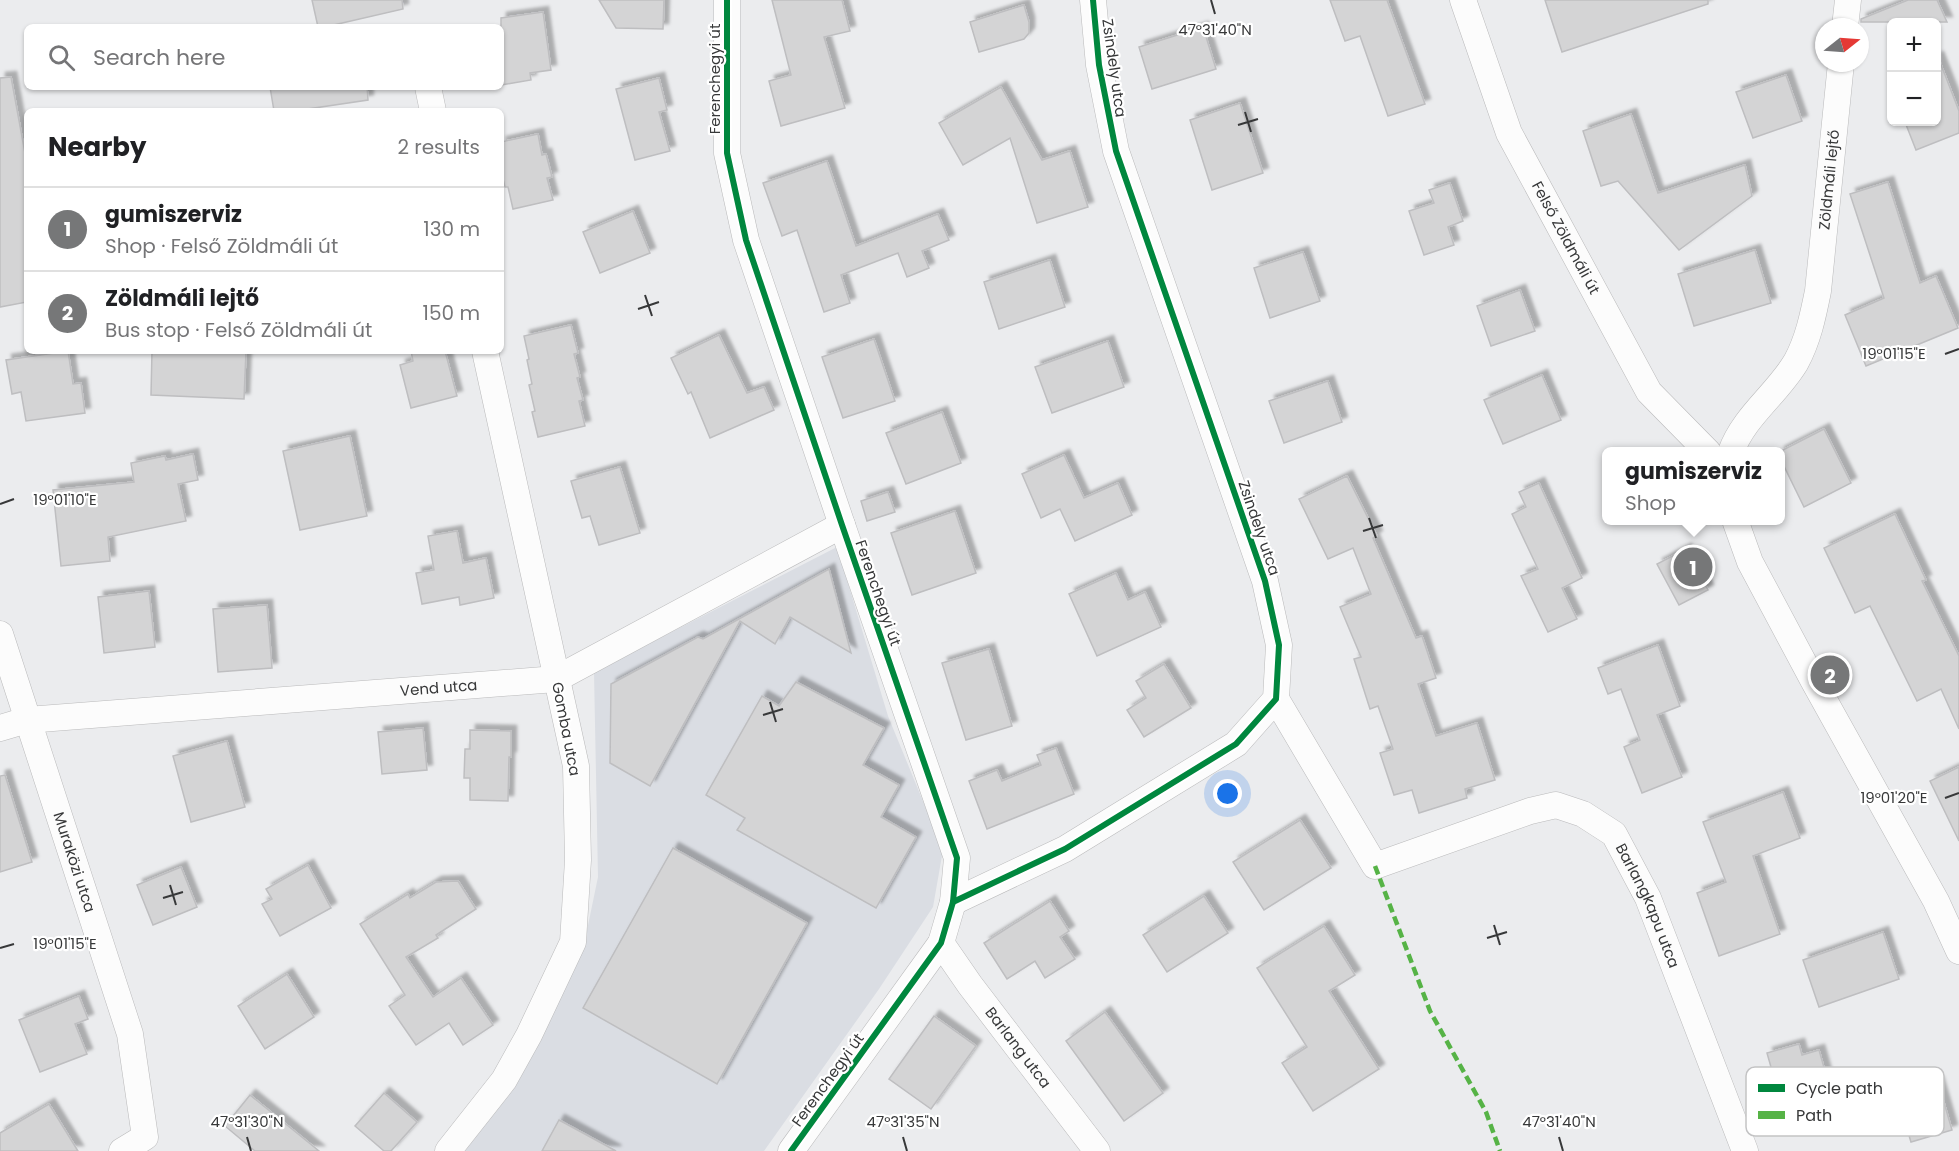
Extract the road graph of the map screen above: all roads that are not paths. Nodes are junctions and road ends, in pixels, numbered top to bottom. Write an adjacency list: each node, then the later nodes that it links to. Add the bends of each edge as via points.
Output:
1 (727, 0): 12 (street, Ferenchegyi út, via 727,153 746,240)
2 (1093, 0): 16 (street, Zsindely utca, via 1099,65 1116,151 1265,581 1280,645)
3 (1463, 0): 10 (street, Felső Zöldmáli út, via 1509,133 1649,392)
4 (1848, 0): 5 (street)
5 (1846, 18)
6 (1840, 72): 11 (street, Zöldmáli lejtő, via 1811,326 1795,362 1755,411)
7 (429, 90): 8 (street)
8 (432, 108)
9 (486, 354): 15 (street, Gomba utca)
10 (1703, 447)
11 (1733, 447)
12 (842, 525): 15 (street, Vend utca); 19 (street, Ferenchegyi út, via 957,858)
13 (1737, 525): 21 (street, via 1755,572 1936,901)
14 (0, 634): 17 (street, Muraközi utca)
15 (556, 680): 17 (street, Vend utca); 24 (street, Gomba utca, via 576,766 578,860 573,942 504,1080)
16 (1276, 699): 19 (street, via 1236,744 1065,849); 27 (street, Barlangkapu utca, via 1375,866 1556,805 1583,814 1614,834 1648,898)
17 (27, 720): 18 (street, Vend utca); 22 (street, Muraközi utca, via 130,1034)
18 (0, 728)
19 (953, 902): 20 (street, Ferenchegyi út)
20 (941, 943): 25 (street, Ferenchegyi út); 26 (street, Barlang utca)
21 (1959, 951)
22 (149, 1144): 23 (street, Muraközi utca)
23 (122, 1151)
24 (448, 1151)
25 (791, 1151)
26 (1097, 1151)
27 (1745, 1151)

